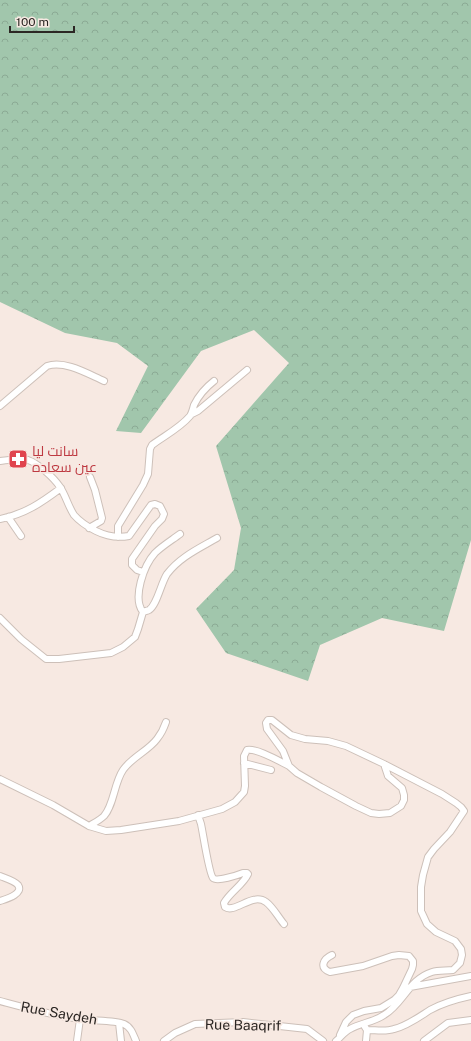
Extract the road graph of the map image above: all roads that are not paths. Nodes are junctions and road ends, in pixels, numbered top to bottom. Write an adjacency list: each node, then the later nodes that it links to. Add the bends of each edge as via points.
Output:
1 (247, 370): 5 (street)
2 (104, 381): 4 (street, via 68,366 52,364)
3 (214, 381): 5 (street, via 203,391)
4 (0, 406)
5 (192, 414): 14 (street, via 152,445 148,474 118,526)
6 (0, 461): 8 (street, via 32,462 54,479)
7 (90, 477): 11 (street, via 102,521)
8 (61, 488): 9 (street, via 36,506); 11 (street, via 74,514)
9 (8, 517): 10 (street); 13 (street)
10 (0, 519)
11 (89, 528): 14 (street)
12 (180, 534): 16 (street, via 154,554)
13 (21, 536)
14 (118, 537): 16 (street, via 129,536 151,506 160,506 164,514 162,519 132,559 132,565)
15 (217, 538): 17 (street, via 190,553 173,567 166,576 154,605)
16 (144, 572): 17 (street, via 138,599)
17 (143, 612): 18 (street, via 135,637 123,647 111,653 59,659 46,659)
18 (0, 618)
19 (166, 722): 28 (street, via 157,739 123,770 105,815)
20 (244, 763): 22 (street, via 244,753 249,749); 23 (street); 27 (street, via 246,786 240,798 229,806)
21 (384, 764): 22 (street, via 388,776 402,788 404,795 401,806 384,814 356,806 308,780); 22 (street, via 334,742 294,736 272,720 268,720 266,727 283,751); 26 (street, via 445,796)
22 (289, 766)
23 (271, 770)
24 (0, 779): 28 (street)
25 (471, 810): 26 (street)
26 (464, 811): 34 (street, via 428,857 423,874 421,901 421,911 427,924 436,932 455,941 461,949 462,959 453,970 426,974)
27 (198, 815): 28 (street, via 113,831); 31 (street, via 213,878 248,874 224,903 225,907 232,909 250,901 262,900)
28 (89, 826)
29 (0, 876): 30 (street, via 19,886 14,896)
30 (0, 901)
31 (284, 924)
32 (332, 955): 41 (street, via 323,966 330,972 363,966 399,955 409,956 414,965 394,1000 381,1008 353,1015 346,1022)
33 (471, 976): 34 (street)
34 (410, 987): 40 (street, via 390,1011)
35 (471, 996): 40 (street, via 446,1003 394,1029)
36 (0, 1001): 37 (street, Rue Saydeh)
37 (80, 1019): 39 (street, Rue Saydeh); 42 (street)
38 (471, 1020): 48 (street, via 448,1023)
39 (119, 1023): 43 (street); 44 (street, via 129,1027)
40 (365, 1027): 41 (street, via 348,1030); 47 (street)
41 (337, 1040)
42 (77, 1041)
43 (121, 1041)
44 (136, 1041)
45 (164, 1041): 46 (street, Rue Baaqrif, via 195,1024 243,1022 308,1029)
46 (323, 1041)
47 (366, 1041)
48 (424, 1041)

